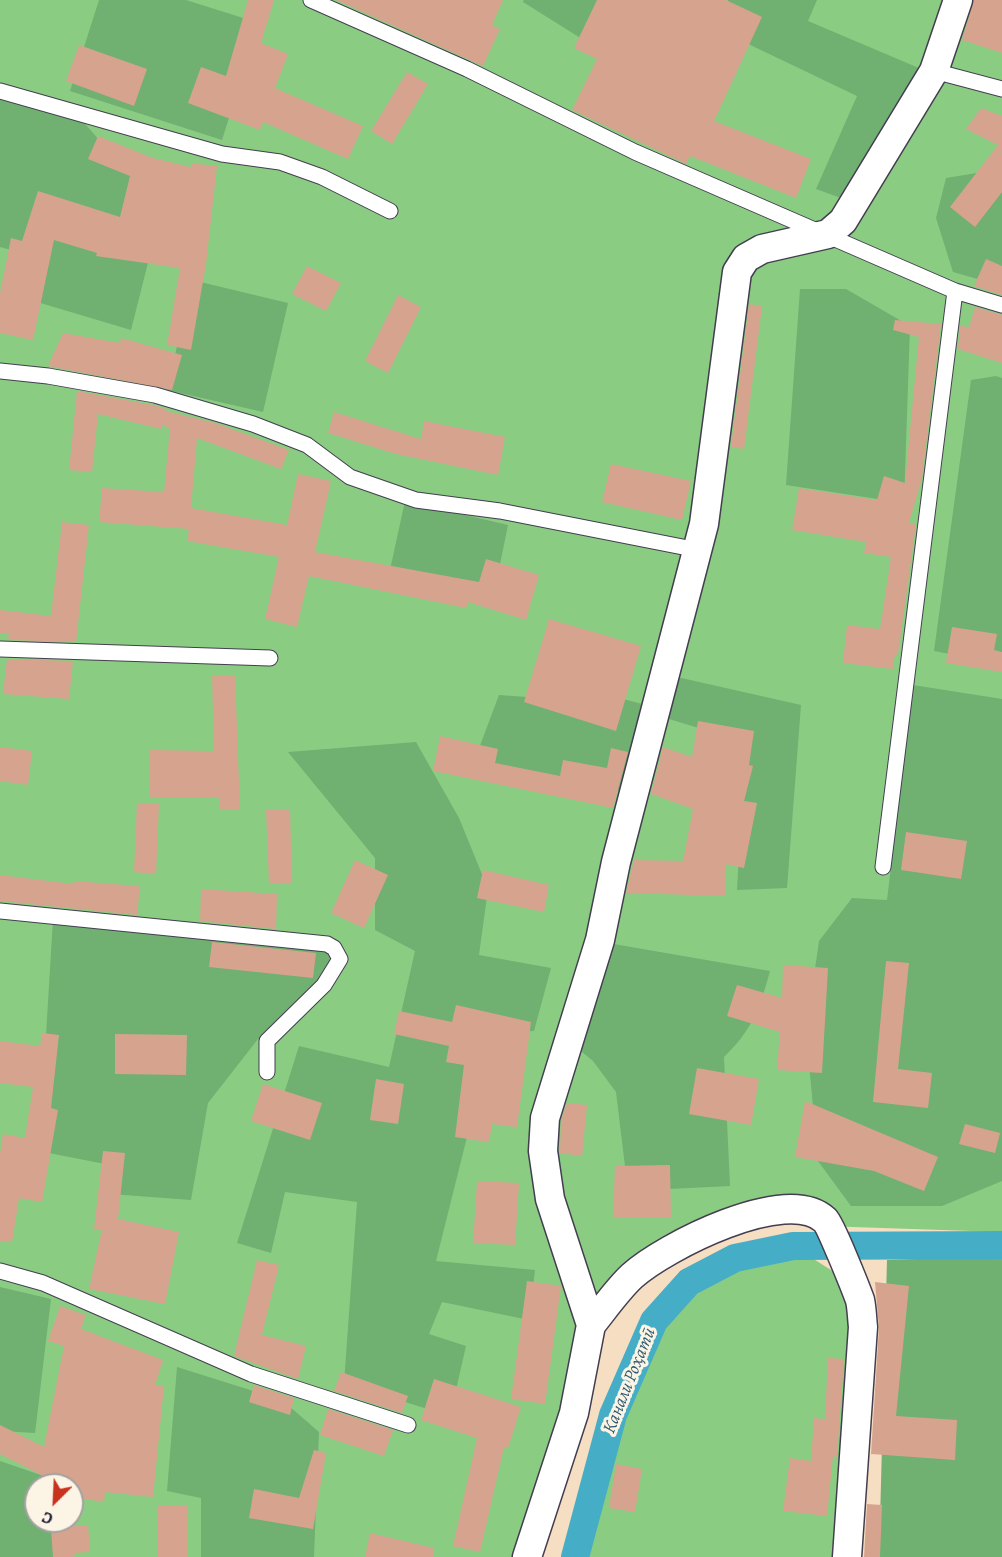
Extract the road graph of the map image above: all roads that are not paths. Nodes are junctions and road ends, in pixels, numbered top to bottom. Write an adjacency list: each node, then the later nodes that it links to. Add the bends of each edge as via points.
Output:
1 (311, 0): 7 (lane, via 467,69 635,152)
2 (958, 0): 3 (street)
3 (934, 71): 4 (lane); 7 (street, via 853,209)
4 (1002, 89)
5 (0, 91): 6 (lane, via 202,149 280,162 322,177)
6 (390, 211)
7 (828, 234): 8 (lane); 11 (street, via 762,249 746,258 737,272)
8 (955, 291): 9 (lane); 14 (lane)
9 (1002, 305)
10 (0, 371): 11 (lane, via 155,395 253,424 307,445 350,477 416,500 500,511)
11 (698, 550): 18 (street, via 616,862 600,940 545,1118 543,1150 550,1199)
12 (0, 649): 13 (lane)
13 (270, 658)
14 (883, 867)
15 (0, 910): 16 (lane, via 327,944 334,948 340,959 324,985 267,1041)
16 (267, 1072)
17 (0, 1271): 19 (lane, via 43,1283 250,1374)
18 (591, 1325): 20 (street, via 574,1413); 21 (street, via 632,1276 686,1239 722,1223 794,1209 811,1212 826,1221 860,1300 863,1327)
19 (408, 1425)
20 (527, 1557)
21 (847, 1557)

